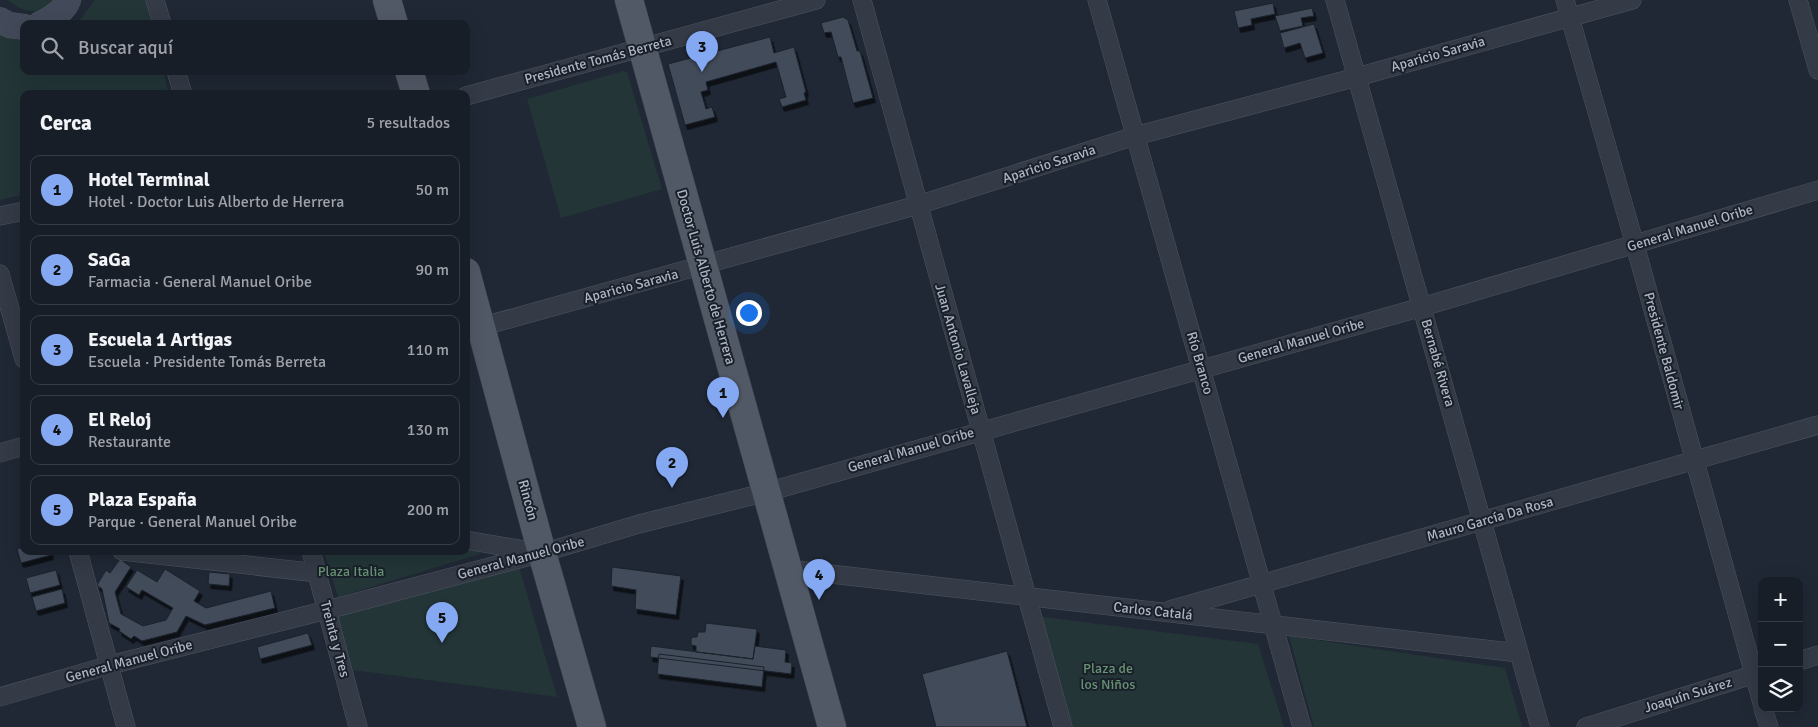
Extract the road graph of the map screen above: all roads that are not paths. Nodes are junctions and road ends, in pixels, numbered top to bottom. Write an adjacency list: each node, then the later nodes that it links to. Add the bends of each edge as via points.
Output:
1 (68, 0): 14 (main road)
2 (155, 0): 15 (street)
3 (387, 0): 16 (main road)
4 (629, 0): 18 (main road, Doctor Luis Alberto de Herrera)
5 (816, 0): 18 (street, Presidente Tomás Berreta)
6 (862, 0): 28 (street, Juan Antonio Lavalleja)
7 (1097, 0): 26 (street, Río Branco)
8 (1335, 0): 22 (street, Bernabé Rivera)
9 (1565, 0): 12 (street, Presidente Baldomir)
10 (1632, 0): 12 (street, Aparicio Saravia)
11 (1798, 0): 19 (street)
12 (1570, 17): 22 (street, Aparicio Saravia); 31 (street, Presidente Baldomir)
13 (0, 20): 17 (main road)
14 (48, 20)
15 (161, 20)
16 (393, 20)
17 (20, 26)
18 (642, 48): 25 (street, Presidente Tomás Berreta); 32 (main road, Doctor Luis Alberto de Herrera)
19 (1818, 70)
20 (177, 75): 23 (street)
21 (410, 75): 24 (main road)
22 (1357, 77): 26 (street, Aparicio Saravia); 35 (street, Bernabé Rivera)
23 (181, 90)
24 (415, 90)
25 (470, 95)
26 (1135, 136): 28 (street, Aparicio Saravia); 38 (street, Río Branco)
27 (1818, 190): 31 (street, General Manuel Oribe)
28 (918, 205): 32 (street, Aparicio Saravia); 40 (street, Juan Antonio Lavalleja)
29 (20, 212): 30 (street)
30 (0, 216)
31 (1635, 245): 35 (street, General Manuel Oribe); 43 (street, Presidente Baldomir)
32 (703, 266): 36 (street, Aparicio Saravia); 44 (main road, Doctor Luis Alberto de Herrera)
33 (0, 274): 37 (street)
34 (470, 300): 36 (main road, Rincón)
35 (1422, 307): 38 (street, General Manuel Oribe); 45 (street, Bernabé Rivera)
36 (474, 329): 47 (main road, Rincón)
37 (20, 345)
38 (1202, 369): 40 (street, General Manuel Oribe); 53 (street, Río Branco)
39 (1818, 426): 43 (street, Mauro García Da Rosa)
40 (981, 430): 44 (street, General Manuel Oribe); 54 (street, Juan Antonio Lavalleja)
41 (20, 447): 42 (street)
42 (0, 453)
43 (1694, 461): 45 (street, Mauro García Da Rosa); 62 (street, Presidente Baldomir)
44 (767, 492): 47 (street, General Manuel Oribe, via 639,524); 51 (main road, Doctor Luis Alberto de Herrera)
45 (1482, 521): 53 (street, Mauro García Da Rosa); 58 (street, Bernabé Rivera)
46 (470, 541): 47 (street)
47 (542, 553): 55 (street, General Manuel Oribe); 67 (main road, Rincón)
48 (79, 555): 61 (street)
49 (158, 555): 52 (street)
50 (312, 555): 52 (street, Treinta y Tres)
51 (787, 570): 54 (street, Carlos Catalá); 68 (main road, Doctor Luis Alberto de Herrera)
52 (318, 573): 55 (street, Treinta y Tres)
53 (1262, 584): 56 (street, Mauro García Da Rosa); 57 (street, Río Branco)
54 (1027, 598): 56 (street, Carlos Catalá); 69 (street, Juan Antonio Lavalleja)
55 (327, 610): 61 (street, General Manuel Oribe); 66 (street, Treinta y Tres)
56 (1162, 612): 57 (street, Carlos Catalá)
57 (1274, 625): 58 (street, Carlos Catalá); 70 (street, Río Branco)
58 (1519, 653): 71 (street, Bernabé Rivera)
59 (1818, 655): 60 (street)
60 (1803, 660)
61 (110, 665): 63 (street, General Manuel Oribe); 65 (street)
62 (1758, 673): 72 (street, Joaquín Suárez)
63 (0, 697)
64 (1764, 712): 73 (street)
65 (126, 727)
66 (358, 727)
67 (592, 727)
68 (832, 727)
69 (1063, 727)
70 (1302, 727)
71 (1540, 727)
72 (1586, 727)
73 (1769, 727)

